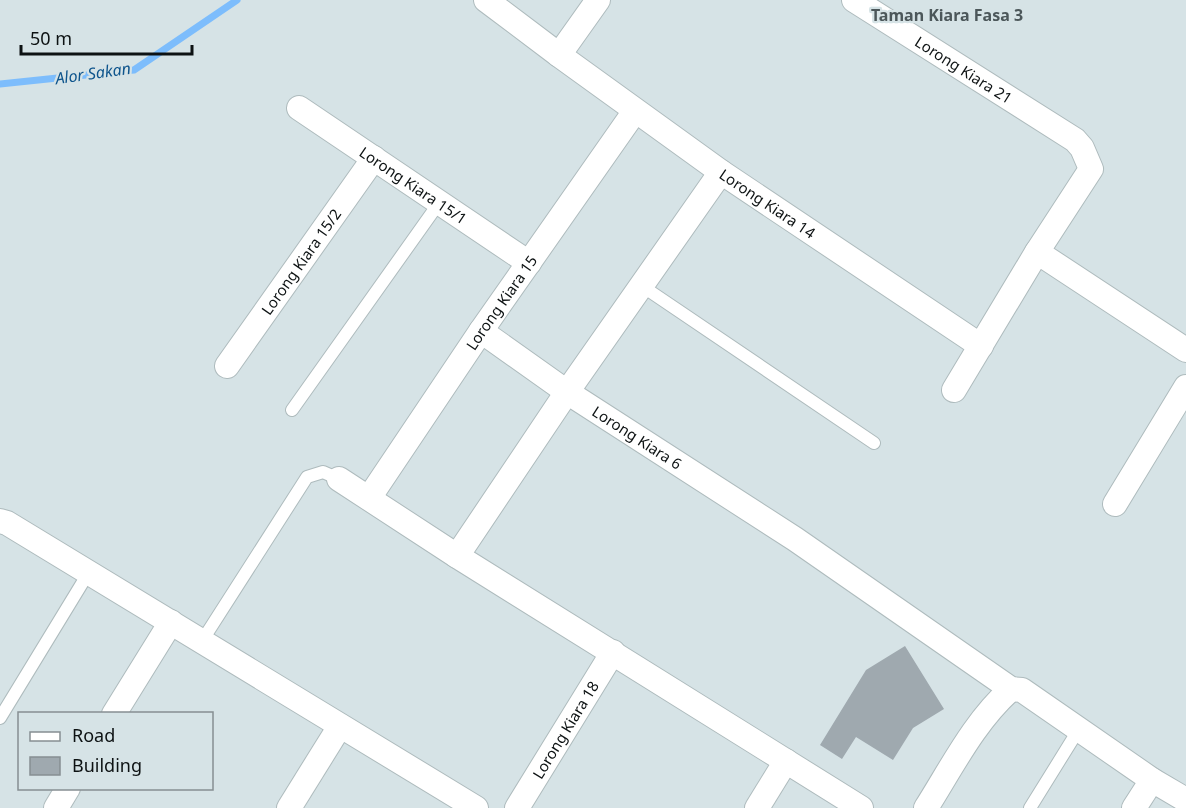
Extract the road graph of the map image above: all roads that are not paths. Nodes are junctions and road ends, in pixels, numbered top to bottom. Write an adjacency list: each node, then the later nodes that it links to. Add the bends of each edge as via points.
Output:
1 (486, 0): 4 (street, Lorong Kiara 14)
2 (597, 0): 4 (street)
3 (854, 0): 10 (street, Lorong Kiara 21, via 1082,148 1091,169)
4 (559, 55): 6 (street, Lorong Kiara 14)
5 (299, 108): 7 (street, Lorong Kiara 15/1)
6 (635, 111): 8 (street, Lorong Kiara 14); 11 (street, Lorong Kiara 15)
7 (374, 158): 9 (street, Lorong Kiara 15/1); 16 (street, Lorong Kiara 15/2)
8 (721, 172): 12 (street); 14 (street, Lorong Kiara 14)
9 (439, 203): 11 (street, Lorong Kiara 15/1); 20 (lane)
10 (1037, 252): 14 (street); 15 (street)
11 (529, 263): 13 (street, Lorong Kiara 15)
12 (642, 286): 19 (street); 21 (lane)
13 (481, 331): 19 (street, Lorong Kiara 6); 23 (street, Lorong Kiara 15)
14 (981, 346): 18 (street)
15 (1186, 350)
16 (227, 366)
17 (1186, 387): 24 (street)
18 (954, 390)
19 (567, 392): 26 (street); 31 (street, Lorong Kiara 6, via 795,539)
20 (292, 410)
21 (874, 443)
22 (339, 479): 23 (street); 29 (lane, via 323,472 307,477)
23 (369, 498): 26 (street)
24 (1115, 504)
25 (0, 521): 27 (street)
26 (457, 556): 30 (street)
27 (89, 572): 28 (street); 33 (lane)
28 (171, 622): 29 (street); 32 (street)
29 (202, 641): 34 (street)
30 (613, 652): 36 (street); 43 (street, Lorong Kiara 18)
31 (1011, 689): 35 (street, Lorong Kiara 6, via 1022,690); 46 (street, via 976,727)
32 (115, 712)
33 (0, 718)
34 (340, 726): 41 (street); 42 (street)
35 (1079, 729): 37 (street, Lorong Kiara 6); 47 (lane)
36 (786, 761): 44 (street); 45 (street)
37 (1152, 780): 39 (street, Lorong Kiara 6); 48 (street)
38 (67, 790): 40 (street)
39 (1186, 801)
40 (56, 808)
41 (289, 808)
42 (476, 808)
43 (517, 808)
44 (757, 808)
45 (861, 808)
46 (926, 808)
47 (1030, 808)
48 (1134, 808)

